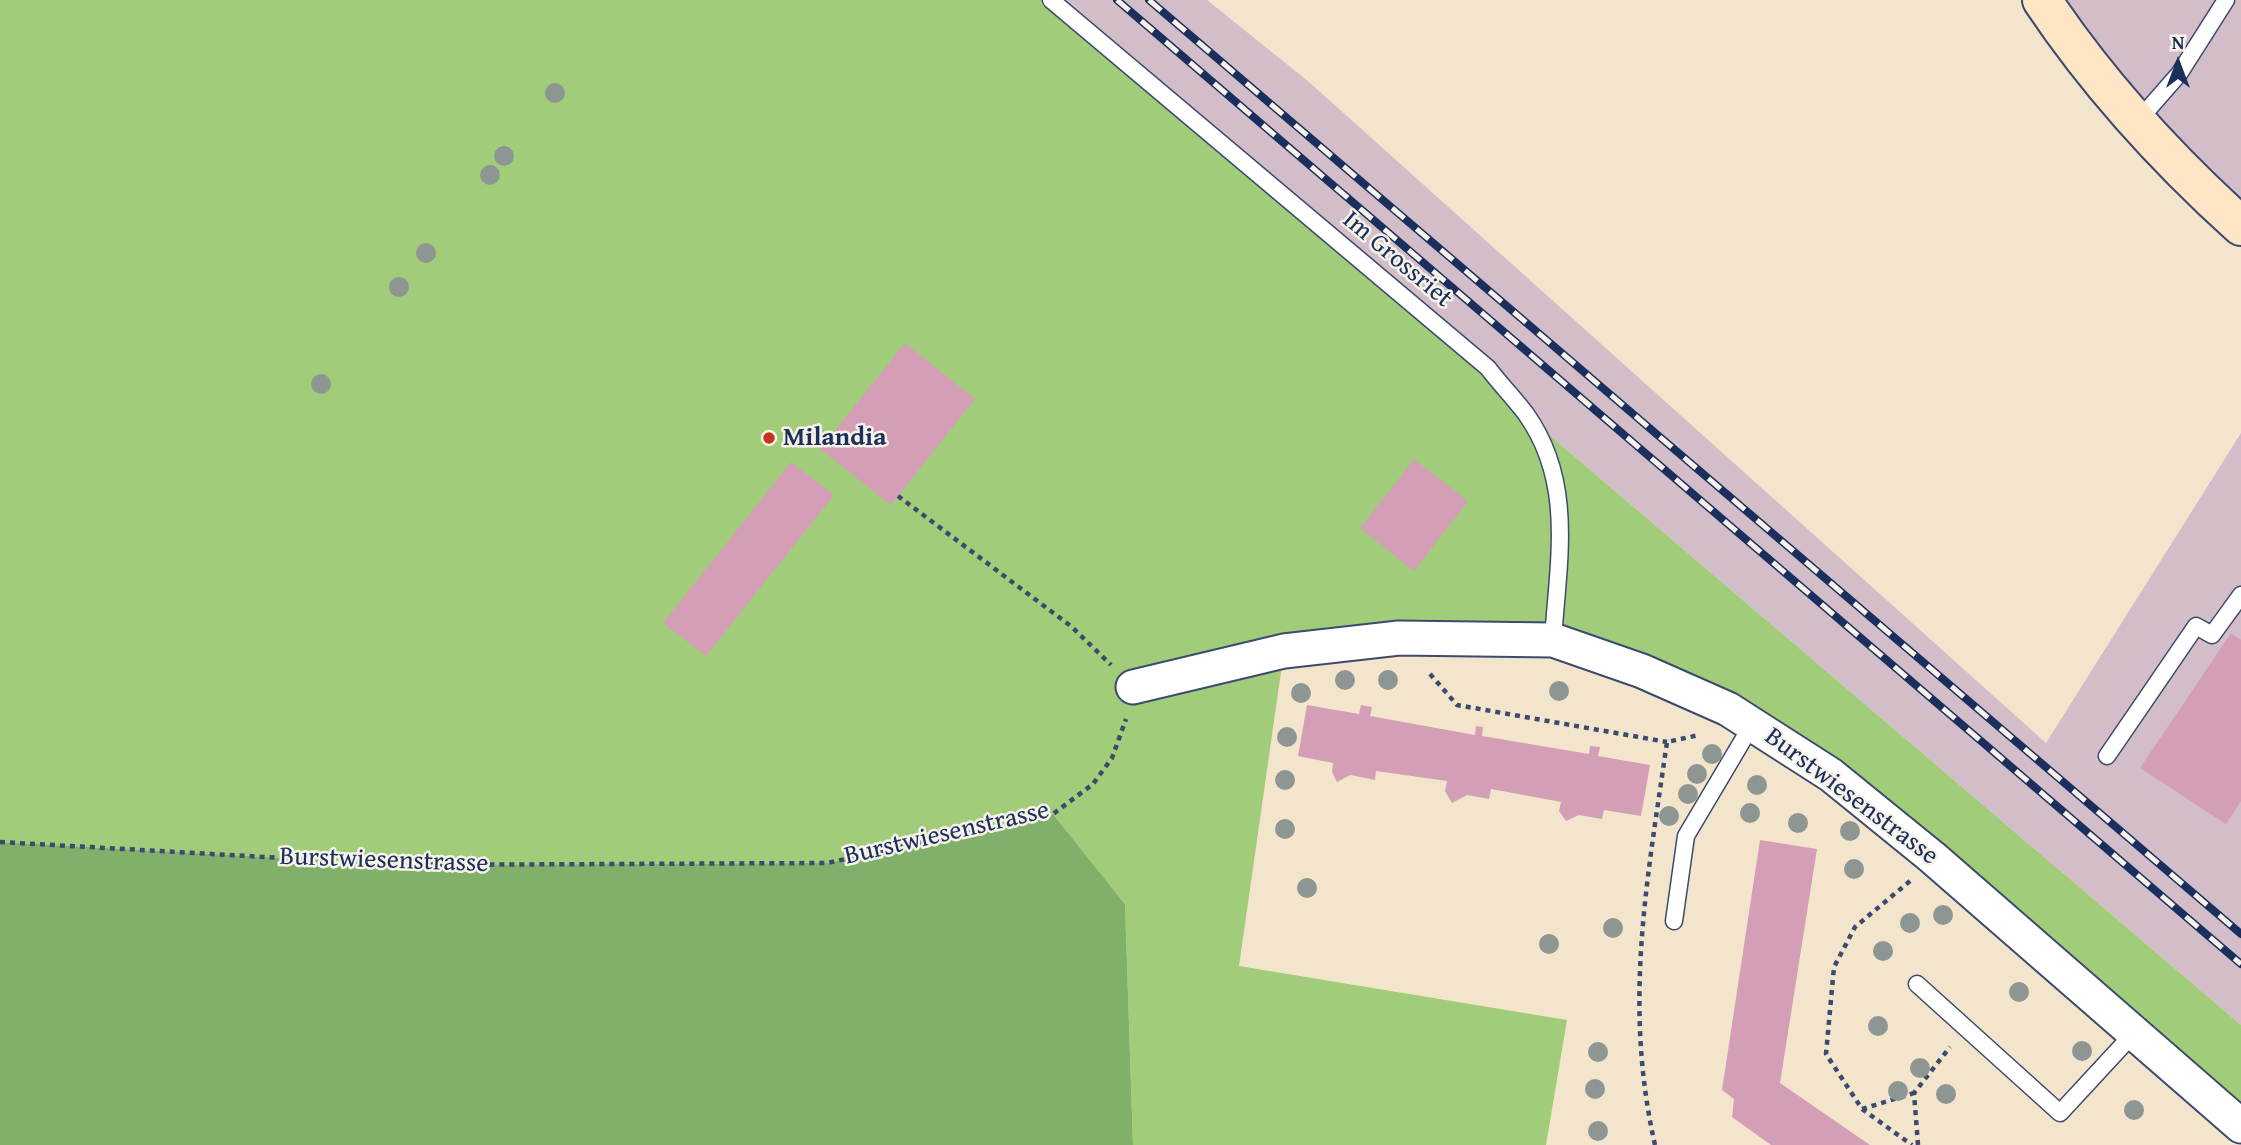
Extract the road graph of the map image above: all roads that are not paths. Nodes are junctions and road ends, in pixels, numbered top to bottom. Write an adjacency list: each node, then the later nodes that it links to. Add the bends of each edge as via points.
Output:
1 (1051, 0): 7 (lane, Im Grossriet, via 1488,368 1527,416 1551,461 1562,509)
2 (2042, 0): 4 (street)
3 (2226, 0): 4 (lane)
4 (2142, 127): 5 (street)
5 (2241, 226)
6 (2241, 595): 10 (lane, via 2212,635 2196,626)
7 (1553, 640): 8 (street, Burstwiesenstrasse, via 1399,638 1284,651); 9 (street, Burstwiesenstrasse, via 1642,671)
8 (1133, 687)
9 (1753, 723): 11 (lane, via 1686,836); 13 (street, Burstwiesenstrasse, via 1831,775)
10 (2107, 756)
11 (1674, 921)
12 (1917, 985): 13 (lane, via 2060,1113)
13 (2134, 1033): 14 (street, Burstwiesenstrasse)
14 (2241, 1126)

